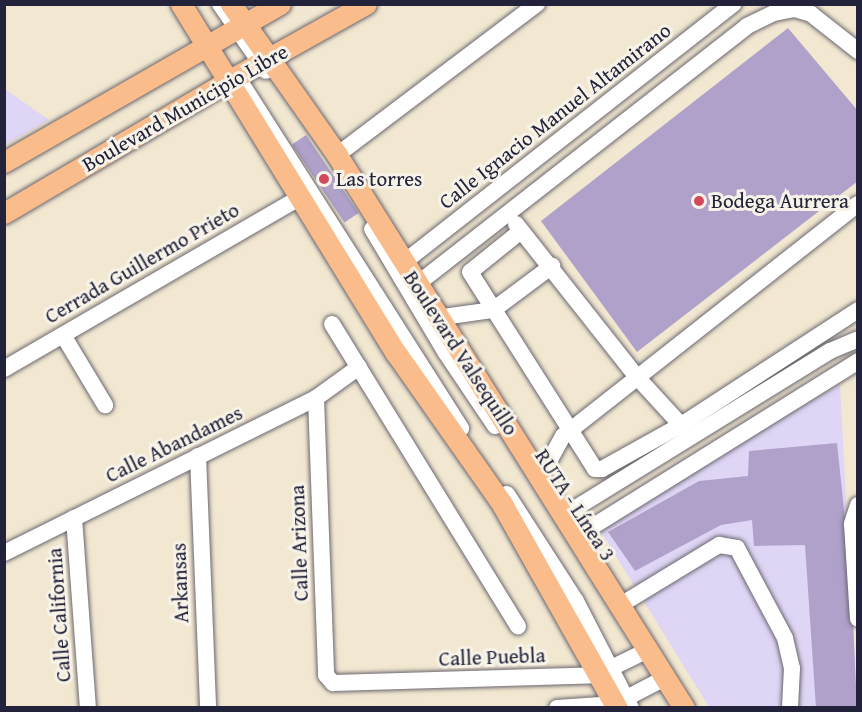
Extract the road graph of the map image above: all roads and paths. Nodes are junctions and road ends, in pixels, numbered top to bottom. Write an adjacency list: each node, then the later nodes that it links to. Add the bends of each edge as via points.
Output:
1 (181, 4): 10 (main road)
2 (190, 4): 10 (street)
3 (219, 4): 9 (street)
4 (231, 4): 9 (main road, Boulevard Valsequillo)
5 (280, 4): 9 (main road, Boulevard Municipio Libre)
6 (366, 4): 12 (main road, Boulevard Municipio Libre)
7 (537, 4): 14 (street)
8 (733, 4): 16 (street, Calle Ignacio Manuel Altamirano)
9 (239, 27): 10 (main road, Boulevard Municipio Libre); 12 (main road, Boulevard Valsequillo)
10 (210, 44): 13 (main road); 15 (main road, Boulevard Municipio Libre)
11 (858, 51): 19 (street, via 811,14 795,9 774,13 747,26)
12 (264, 61): 13 (main road, Boulevard Municipio Libre); 14 (main road, Boulevard Valsequillo); 54 (street, RUTA - Línea 3, via 329,159 446,353)
13 (232, 79): 17 (main road); 20 (main road, Boulevard Municipio Libre); 55 (street, via 331,219 407,347 576,601)
14 (337, 155): 22 (main road, Boulevard Valsequillo)
15 (4, 162)
16 (497, 190): 19 (street); 22 (street, Calle Ignacio Manuel Altamirano)
17 (302, 196): 29 (street, Cerrada Guillermo Prieto); 55 (main road, via 425,399 502,504)
18 (858, 204): 34 (street)
19 (508, 212): 21 (street); 24 (street)
20 (4, 213)
21 (521, 231): 23 (street); 25 (street, via 470,272)
22 (402, 263): 24 (main road, Boulevard Valsequillo)
23 (552, 266): 25 (street); 34 (street)
24 (416, 285): 27 (main road, Boulevard Valsequillo)
25 (493, 310): 27 (street); 39 (street)
26 (858, 310): 38 (street)
27 (436, 318): 43 (main road, Boulevard Valsequillo)
28 (332, 324): 32 (street)
29 (63, 335): 33 (street, Cerrada Guillermo Prieto); 36 (street)
30 (858, 339): 37 (street, via 830,351)
31 (858, 361): 40 (street)
32 (359, 367): 35 (street, Calle Abandames); 53 (street)
33 (4, 369)
34 (637, 377): 38 (street); 39 (street)
35 (316, 398): 41 (street, Calle Abandames); 57 (street, Calle Arizona, via 327,675)
36 (105, 405)
37 (718, 420): 40 (street); 42 (street)
38 (681, 425): 39 (street, via 602,469 595,469)
39 (570, 432): 43 (street)
40 (731, 438): 44 (street)
41 (198, 456): 47 (street, Calle Abandames); 60 (street, Arkansas)
42 (641, 468): 44 (street); 46 (street)
43 (541, 476): 46 (main road, Boulevard Valsequillo)
44 (653, 488): 49 (street)
45 (858, 505): 48 (street)
46 (566, 514): 49 (main road, Boulevard Valsequillo)
47 (74, 518): 50 (street, Calle Abandames); 59 (street, Calle California)
48 (855, 524): 52 (street)
49 (579, 535): 51 (main road, Boulevard Valsequillo)
50 (4, 554)
51 (622, 604): 54 (main road, Boulevard Valsequillo); 64 (street, via 719,545 737,548 785,638 792,668)
52 (858, 619)
53 (518, 626)
54 (644, 651): 55 (street, Calle Puebla); 56 (main road, Boulevard Valsequillo)
55 (603, 673): 57 (street, Calle Puebla); 58 (main road)
56 (661, 679): 58 (street); 62 (street); 63 (main road, Boulevard Valsequillo)
57 (333, 683)
58 (622, 705): 61 (street)
59 (88, 708)
60 (208, 708)
61 (557, 708)
62 (674, 708)
63 (684, 708)
64 (790, 708)

